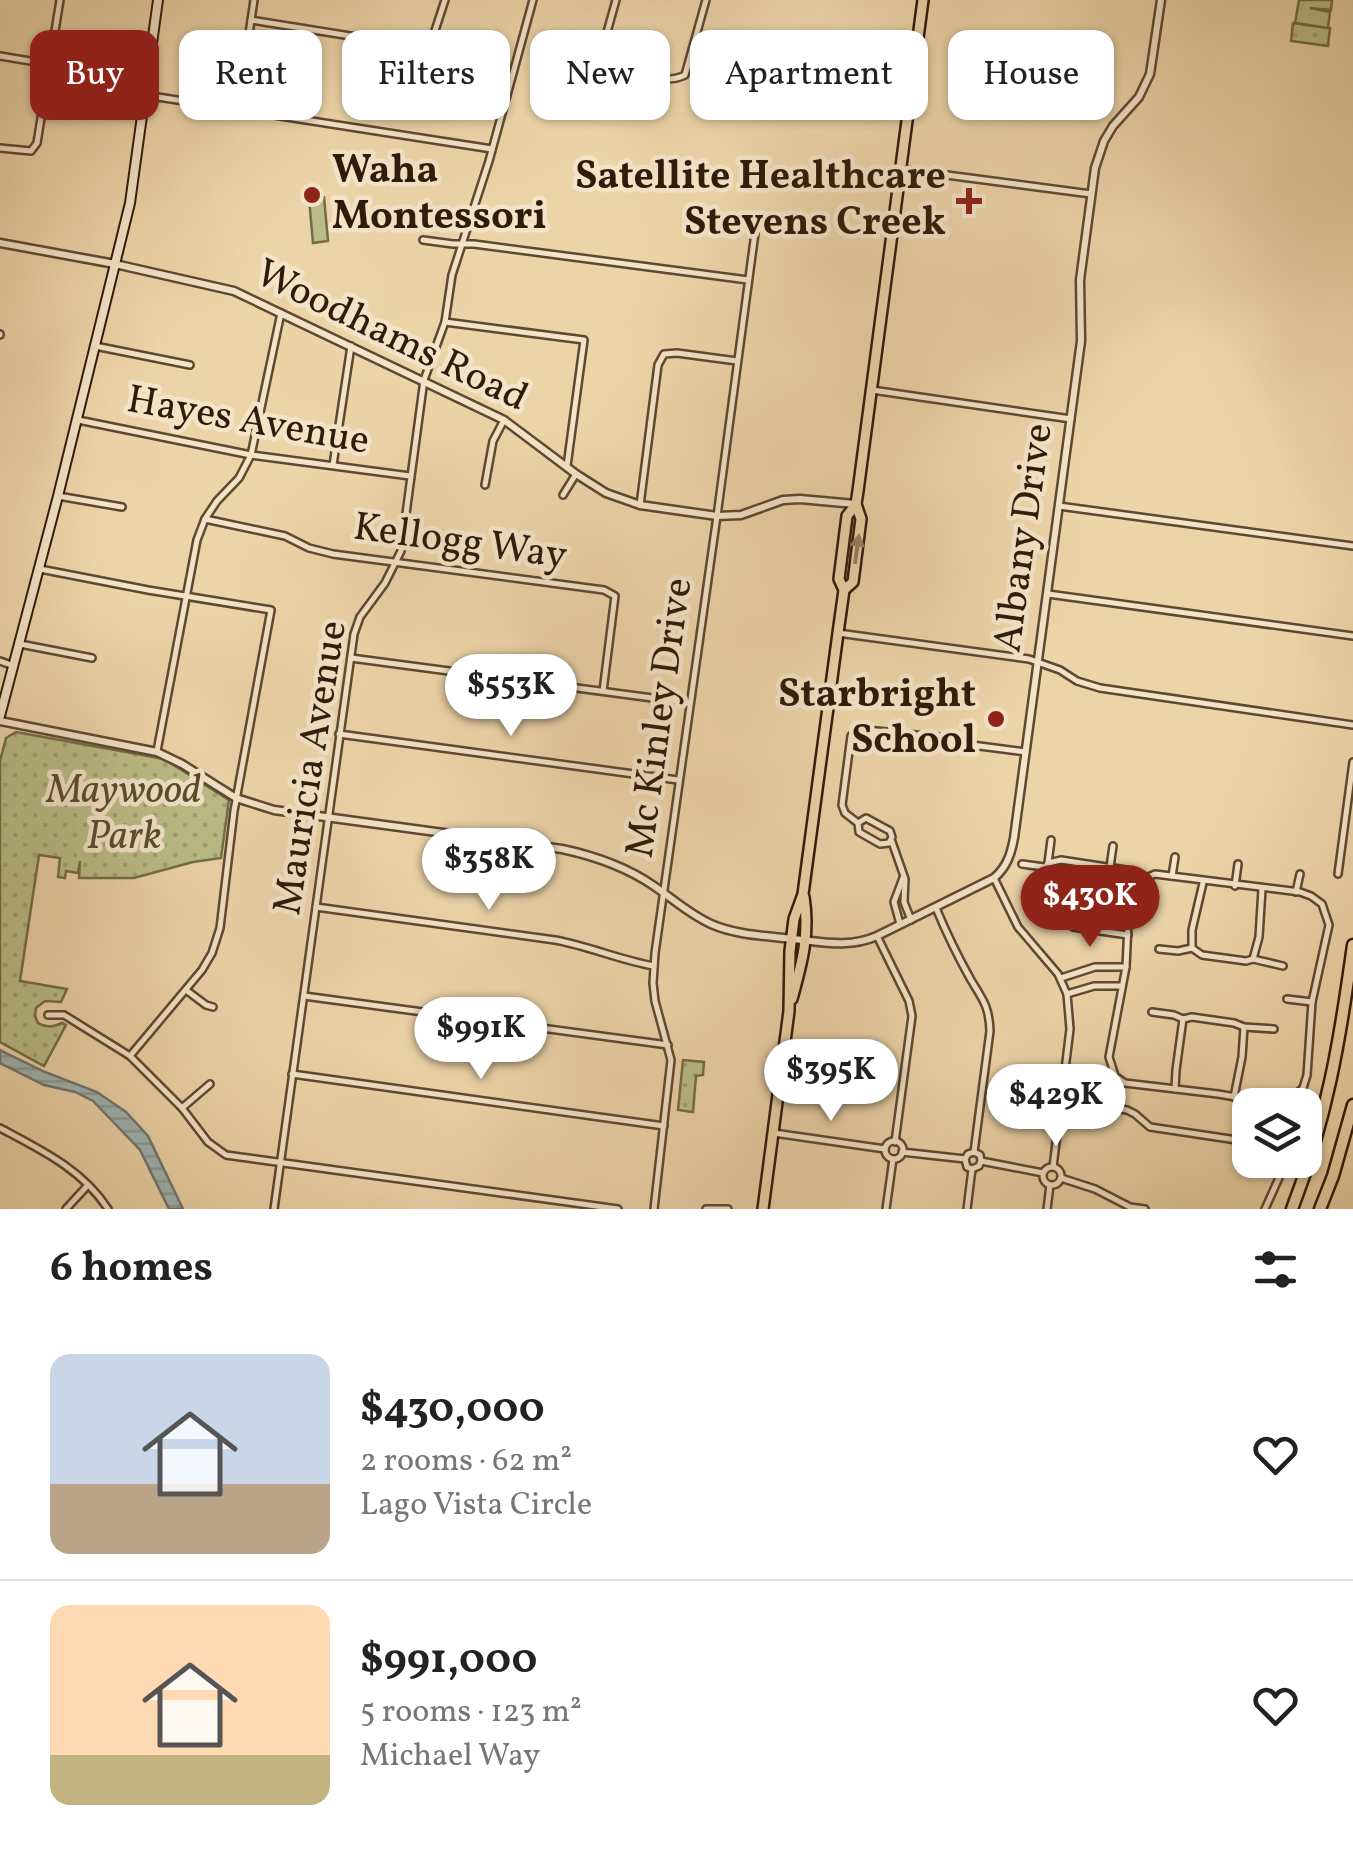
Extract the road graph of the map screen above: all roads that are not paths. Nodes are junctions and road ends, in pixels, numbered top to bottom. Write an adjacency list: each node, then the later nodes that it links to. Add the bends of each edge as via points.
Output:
1 (60, 0): 11 (street)
2 (158, 0): 12 (main road)
3 (254, 0): 10 (street)
4 (445, 0): 10 (street, via 430,46)
5 (533, 0): 20 (street, Mauricia Avenue)
6 (616, 0): 7 (street, via 600,65 674,82 685,75)
7 (706, 0)
8 (923, 0): 21 (main road)
9 (1161, 0): 22 (street, Albany Drive, via 1150,74 1104,141)
10 (251, 20): 13 (street)
11 (54, 30)
12 (154, 30)
13 (250, 30)
14 (0, 56): 15 (street)
15 (30, 61)
16 (40, 120): 19 (street, via 31,151)
17 (142, 120): 27 (main road)
18 (312, 120): 20 (street)
19 (0, 148)
20 (492, 149): 26 (street, Mauricia Avenue)
21 (901, 168): 22 (street); 36 (main road)
22 (1092, 194): 37 (street, Albany Drive)
23 (755, 233): 28 (street, Mc Kinley Drive)
24 (423, 240): 26 (street)
25 (0, 243): 27 (street, Woodhams Road)
26 (463, 243): 28 (street); 30 (street, Mauricia Avenue)
27 (115, 264): 29 (street, Woodhams Road, via 234,291); 31 (main road)
28 (748, 280): 33 (street, Mc Kinley Drive)
29 (281, 313): 32 (street, Woodhams Road); 40 (street)
30 (445, 322): 35 (street, Mauricia Avenue); 42 (street, via 584,340)
31 (95, 346): 34 (street); 38 (main road)
32 (351, 346): 35 (street, Woodhams Road); 41 (street)
33 (738, 362): 49 (street, via 664,354); 52 (street, Mc Kinley Drive)
34 (190, 365)
35 (424, 380): 39 (street, Woodhams Road); 44 (street, Mauricia Avenue)
36 (872, 390): 37 (street); 48 (main road)
37 (1071, 418): 51 (street, Albany Drive)
38 (77, 420): 40 (street, Hayes Avenue); 47 (main road)
39 (504, 420): 42 (street, Woodhams Road); 45 (street, via 493,440)
40 (252, 455): 41 (street, Hayes Avenue); 53 (street)
41 (333, 465): 44 (street, Hayes Avenue)
42 (566, 468): 43 (street, Woodhams Road)
43 (576, 474): 46 (street); 49 (street, Woodhams Road)
44 (410, 476): 55 (street, Mauricia Avenue)
45 (486, 485)
46 (563, 495)
47 (58, 496): 50 (street); 56 (main road)
48 (856, 504): 52 (street, Woodhams Road, via 783,500); 59 (main road, via 861,519 853,582 844,590)
49 (640, 505): 52 (street, Woodhams Road)
50 (122, 506)
51 (1059, 506): 54 (street); 58 (street, Albany Drive)
52 (718, 516): 68 (street, Mc Kinley Drive)
53 (206, 519): 55 (street, Kellogg Way, via 333,554); 57 (street)
54 (1353, 546)
55 (395, 562): 63 (street, Mauricia Avenue, via 360,616); 67 (street, Kellogg Way, via 615,596)
56 (40, 569): 57 (street); 61 (main road)
57 (186, 594): 72 (street); 76 (street, via 271,610)
58 (1048, 594): 60 (street); 65 (street, Albany Drive)
59 (838, 633): 65 (street); 98 (main road)
60 (1353, 636)
61 (20, 644): 62 (street); 66 (main road)
62 (92, 658)
63 (350, 658): 67 (street); 71 (street, Mauricia Avenue)
64 (0, 660): 66 (street)
65 (1038, 662): 70 (street, via 1097,688); 73 (street, Albany Drive)
66 (14, 666): 69 (main road)
67 (604, 690): 68 (street)
68 (690, 703): 75 (street, Mc Kinley Drive)
69 (0, 719): 72 (street)
70 (1353, 725)
71 (339, 734): 75 (street); 77 (street, Mauricia Avenue)
72 (157, 752): 76 (street)
73 (1026, 752): 78 (street, via 857,729 842,804); 90 (street, Albany Drive, via 1012,850)
74 (1353, 762): 88 (street)
75 (678, 780): 97 (street, Mc Kinley Drive)
76 (236, 798): 77 (street); 116 (street, via 220,928 212,953)
77 (328, 818): 97 (street, via 593,856); 99 (street, Mauricia Avenue)
78 (858, 823): 79 (street, via 859,832 880,844); 79 (street, via 870,819 890,830)
79 (891, 840): 95 (street, via 906,883)
80 (1051, 840): 85 (street)
81 (1113, 846): 86 (street)
82 (1175, 857): 89 (street)
83 (1022, 864): 85 (street)
84 (1238, 864): 93 (street)
85 (1046, 865): 86 (street, via 1061,860); 103 (street, via 1043,883 1065,922)
86 (1110, 867): 91 (street)
87 (1300, 874): 96 (street)
88 (1338, 874)
89 (1172, 876): 91 (street); 92 (street)
90 (994, 878): 100 (street); 114 (street, via 1018,927)
91 (1139, 880): 103 (street)
92 (1204, 882): 93 (street); 108 (street)
93 (1235, 886): 94 (street)
94 (1262, 889): 96 (street); 110 (street)
95 (900, 892): 101 (street); 102 (street, via 894,897)
96 (1296, 892): 120 (street, via 1322,904 1329,925)
97 (664, 893): 105 (street, via 723,928); 111 (street, Mc Kinley Drive)
98 (803, 894): 105 (main road); 106 (main road)
99 (316, 906): 111 (street, via 555,940); 118 (street, Mauricia Avenue)
100 (936, 908): 101 (street); 148 (street, via 990,1016)
101 (911, 920): 102 (street)
102 (900, 925): 104 (street)
103 (1128, 935): 113 (street)
104 (877, 936): 106 (street, via 850,944); 145 (street, via 912,1016)
105 (791, 939): 106 (street); 122 (main road)
106 (806, 940): 122 (main road)
107 (1353, 945): 174 (highway, via 1329,1094)
108 (1192, 948): 109 (street); 110 (street, via 1202,955)
109 (1160, 949)
110 (1252, 959): 112 (street)
111 (654, 966): 128 (street, Mc Kinley Drive, via 655,1002)
112 (1283, 966)
113 (1126, 968): 114 (street, via 1095,967); 115 (street)
114 (1060, 978): 117 (street)
115 (1124, 986): 117 (street); 130 (street, via 1109,1057)
116 (186, 990): 121 (street); 129 (street)
117 (1067, 994): 138 (street)
118 (303, 996): 128 (street); 131 (street, Mauricia Avenue)
119 (1287, 998): 120 (street)
120 (1312, 1002): 134 (street)
121 (212, 1008)
122 (788, 1011): 143 (main road)
123 (1152, 1012): 125 (street)
124 (48, 1014): 129 (street, via 64,1015)
125 (1183, 1020): 126 (street); 135 (street)
126 (1244, 1027): 127 (street); 133 (street)
127 (1274, 1029)
128 (668, 1045): 141 (street, Mc Kinley Drive)
129 (130, 1056): 140 (street)
130 (1114, 1072): 135 (street, via 1125,1083); 136 (street)
131 (292, 1074): 141 (street); 151 (street, Mauricia Avenue)
132 (210, 1084): 140 (street)
133 (1236, 1088)
134 (1303, 1088)
135 (1175, 1089): 137 (street)
136 (1104, 1093)
137 (1232, 1098)
138 (1062, 1100): 144 (street, via 1127,1110 1150,1128); 153 (street)
139 (1353, 1104): 175 (highway)
140 (182, 1108): 151 (street, via 217,1150)
141 (664, 1126): 165 (street, Mc Kinley Drive)
142 (0, 1128): 158 (street)
143 (773, 1133): 146 (street); 168 (main road)
144 (1232, 1139)
145 (895, 1142): 146 (street); 147 (street)
146 (885, 1149): 149 (street)
147 (902, 1152): 149 (street); 150 (street)
148 (974, 1152): 150 (street); 152 (street)
149 (893, 1159): 169 (street)
150 (965, 1159): 154 (street)
151 (280, 1162): 163 (street, Mauricia Avenue); 164 (street)
152 (982, 1162): 154 (street); 155 (street)
153 (1053, 1166): 155 (street); 156 (street)
154 (972, 1169): 170 (street)
155 (1043, 1173): 159 (street)
156 (1061, 1178): 159 (street); 160 (street)
157 (1279, 1178): 173 (street)
158 (88, 1184): 161 (street); 162 (street)
159 (1050, 1185): 171 (street)
160 (1129, 1208): 172 (street)
161 (66, 1209)
162 (108, 1209)
163 (274, 1209)
164 (618, 1209)
165 (654, 1209)
166 (706, 1209): 167 (street)
167 (728, 1209)
168 (763, 1209)
169 (886, 1209)
170 (967, 1209)
171 (1047, 1209)
172 (1145, 1209)
173 (1265, 1209)
174 (1292, 1209)
175 (1320, 1209)

